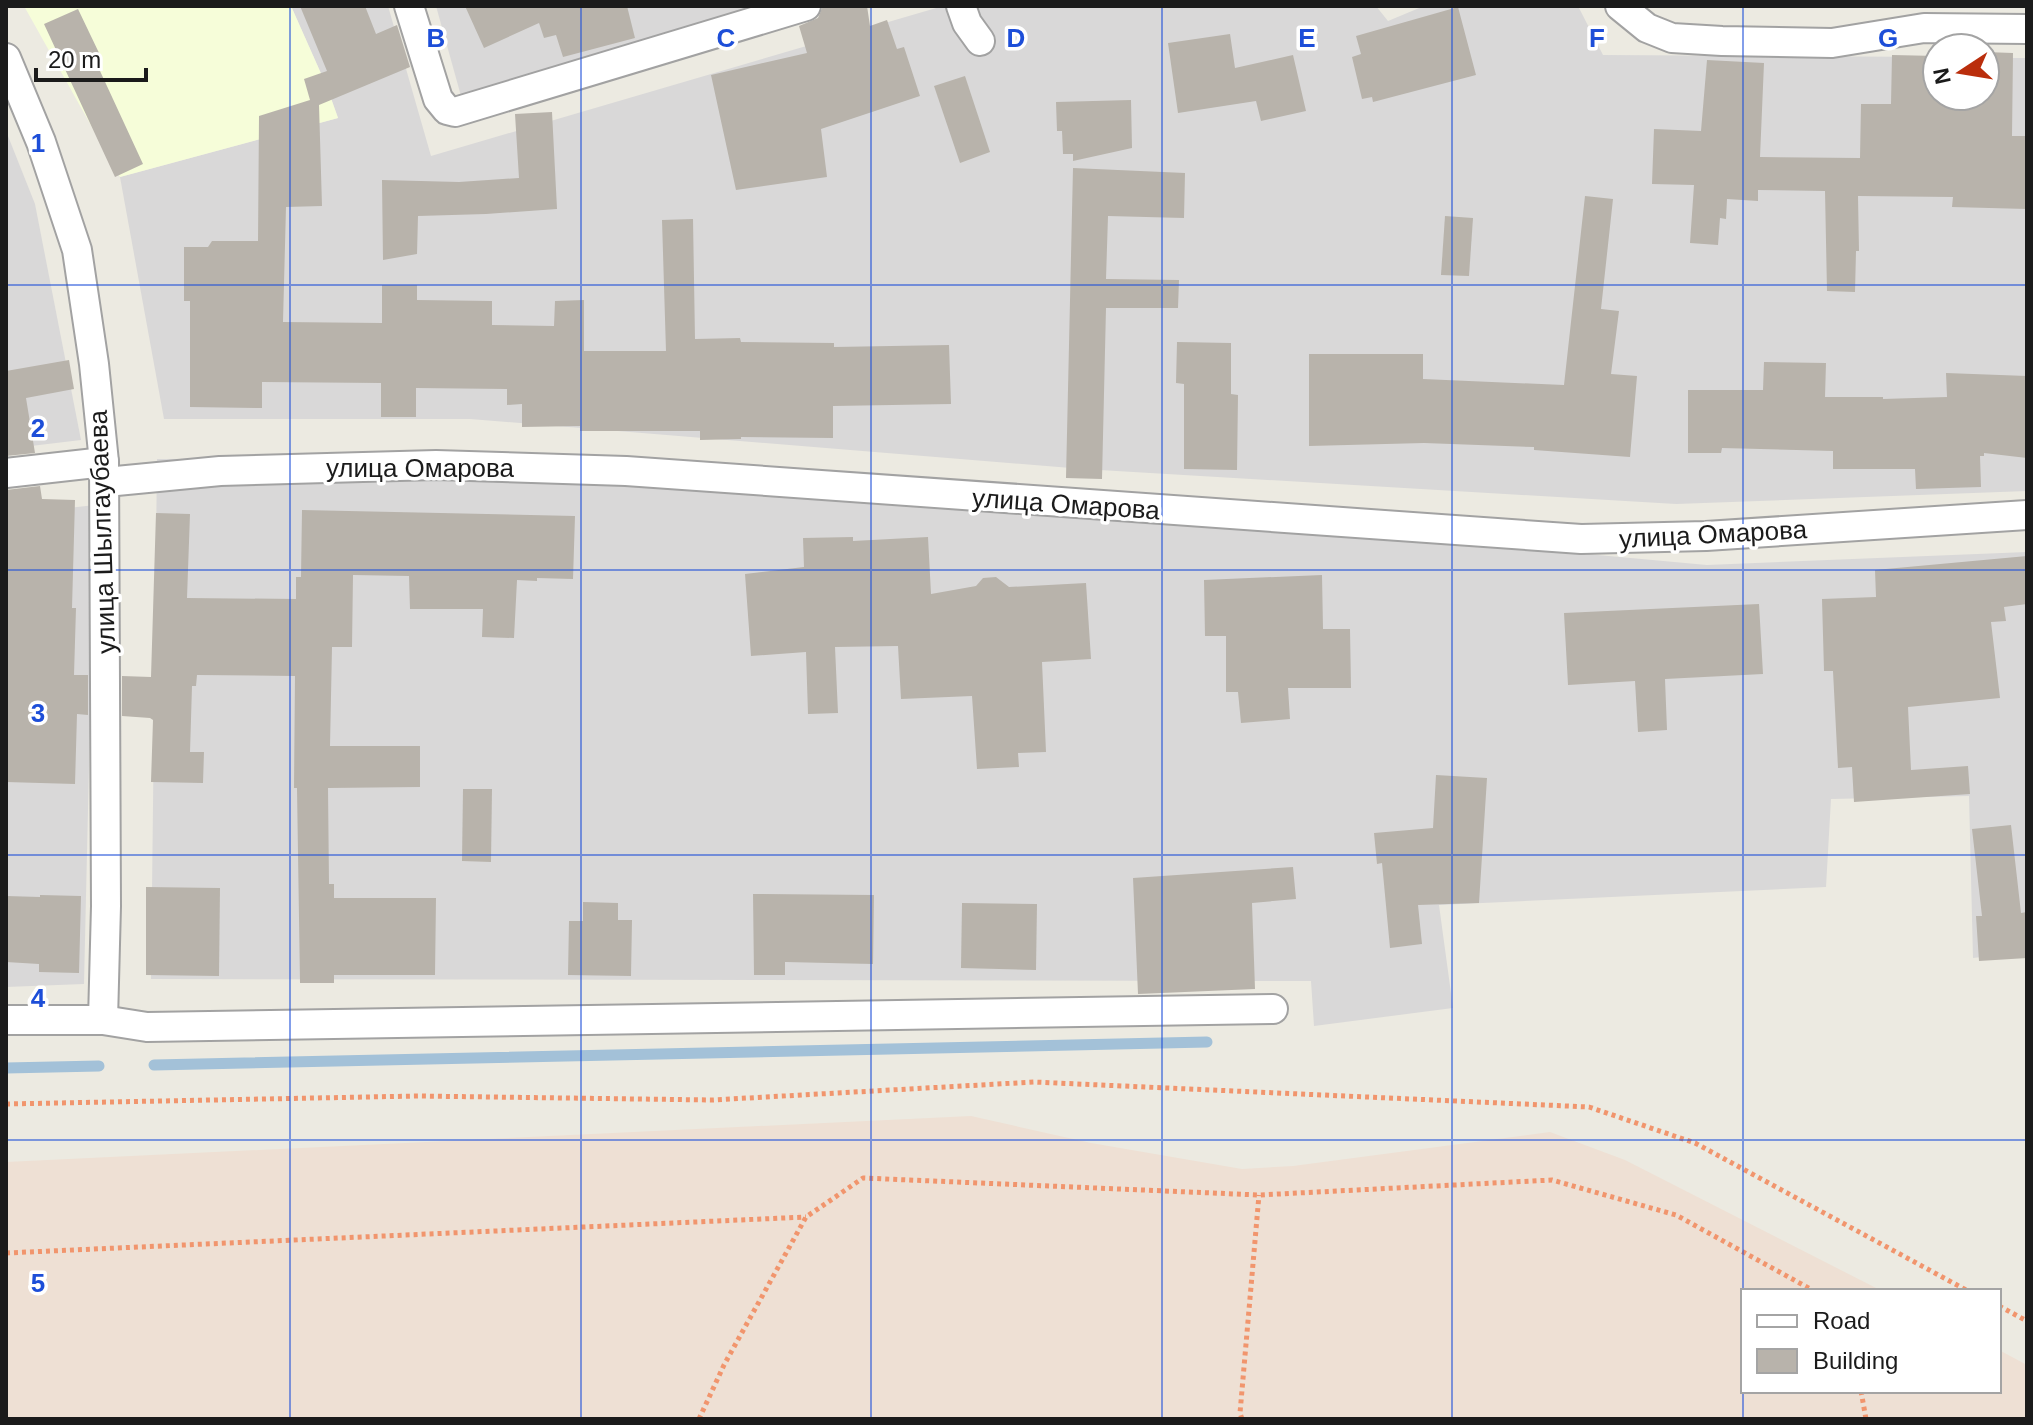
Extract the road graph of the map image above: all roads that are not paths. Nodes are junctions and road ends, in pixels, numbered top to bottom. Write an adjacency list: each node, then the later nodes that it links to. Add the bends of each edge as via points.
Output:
1 (409, 6): 2 (street, via 438,99 455,112)
2 (806, 6)
3 (961, 6): 6 (street)
4 (1620, 6): 5 (street, via 1647,28 1672,38 1722,41 1832,43 1924,28)
5 (2027, 29)
6 (980, 41)
7 (6, 58): 8 (street, улица Шылгаубаева, via 77,250)
8 (105, 472): 9 (street, улица Омарова); 10 (street, улица Омарова, via 436,465 626,471 1581,539); 13 (street, улица Шылгаубаева)
9 (6, 473)
10 (2027, 515)
11 (1273, 1009): 13 (street, via 147,1027)
12 (6, 1020): 13 (street)
13 (103, 1020)

